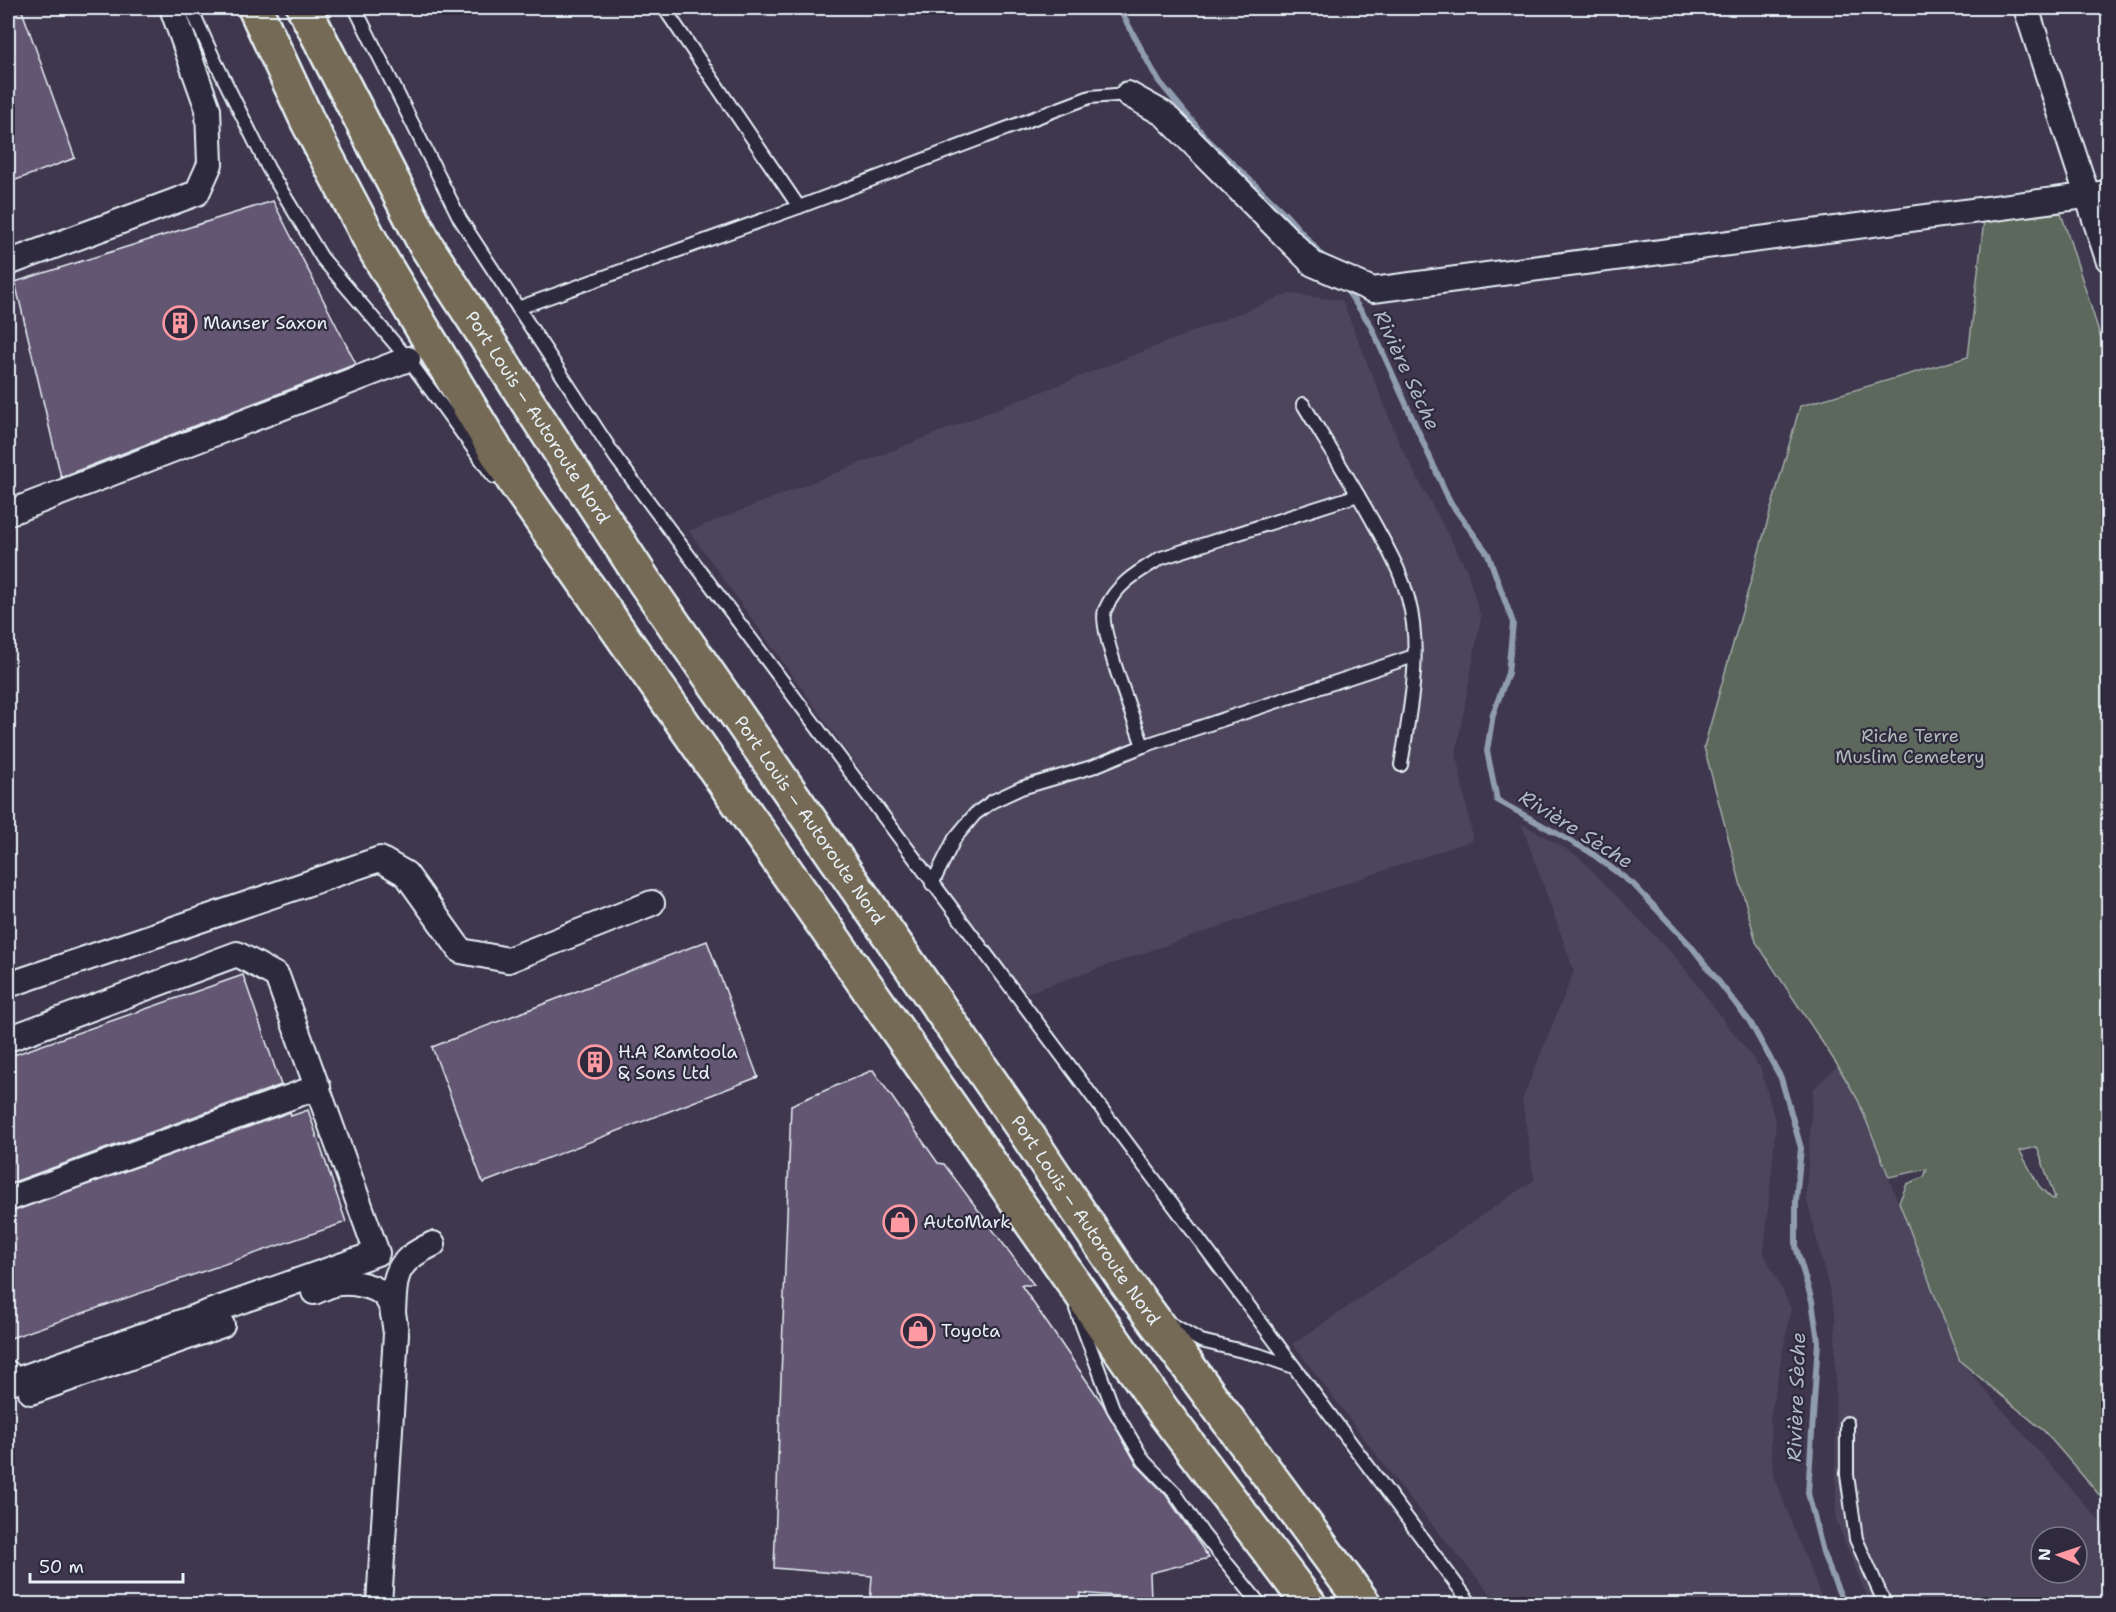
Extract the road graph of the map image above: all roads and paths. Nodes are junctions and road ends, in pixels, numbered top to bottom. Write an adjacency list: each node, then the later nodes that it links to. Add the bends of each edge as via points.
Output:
1 (172, 8): 12 (street, via 208,109 210,164 197,193)
2 (191, 8): 14 (lane, via 268,168 322,258)
3 (255, 8): 20 (highway, via 308,122 376,251 514,481)
4 (304, 8): 32 (highway, Port Louis – Autoroute Nord, via 438,263 644,581)
5 (355, 8): 13 (lane, via 460,219)
6 (664, 8): 10 (lane)
7 (2026, 8): 9 (street)
8 (1128, 94): 9 (street, via 1164,114 1313,264 1373,290); 10 (lane, via 1090,97)
9 (2098, 194): 11 (street)
10 (798, 207): 13 (lane)
11 (2109, 259)
12 (8, 263)
13 (518, 309): 24 (lane, via 616,458)
14 (408, 359): 16 (lane); 18 (street)
15 (1303, 404): 17 (lane)
16 (501, 487)
17 (1358, 495): 21 (lane, via 1394,560 1407,595 1414,625); 22 (lane, via 1161,558 1117,589 1103,613 1105,636)
18 (8, 513)
19 (540, 542): 20 (lane)
20 (609, 617): 31 (highway)
21 (1414, 656): 22 (lane); 23 (lane)
22 (1143, 747): 24 (lane, via 993,801 975,814 955,838)
23 (1401, 765)
24 (932, 884): 34 (lane)
25 (652, 903): 26 (street, via 508,960 461,951 406,874 380,859)
26 (8, 985)
27 (8, 1039): 28 (street, via 237,954 277,976)
28 (318, 1088): 29 (street); 35 (street, via 377,1253 11,1382)
29 (8, 1199)
30 (433, 1244): 33 (street, via 414,1253 400,1267)
31 (1054, 1255): 39 (lane, via 1113,1408 1144,1461 1175,1493); 40 (highway, via 1163,1411)
32 (1126, 1282): 34 (lane, via 1168,1323 1201,1341); 41 (highway, Port Louis – Autoroute Nord)
33 (393, 1312): 36 (street, via 386,1296 373,1288 339,1283 101,1369); 38 (street, via 396,1334)
34 (1294, 1366): 42 (lane)
35 (8, 1372)
36 (8, 1397)
37 (1847, 1423): 43 (lane, via 1847,1475 1856,1539)
38 (379, 1605)
39 (1260, 1605)
40 (1309, 1605)
41 (1364, 1605)
42 (1472, 1605)
43 (1885, 1605)

